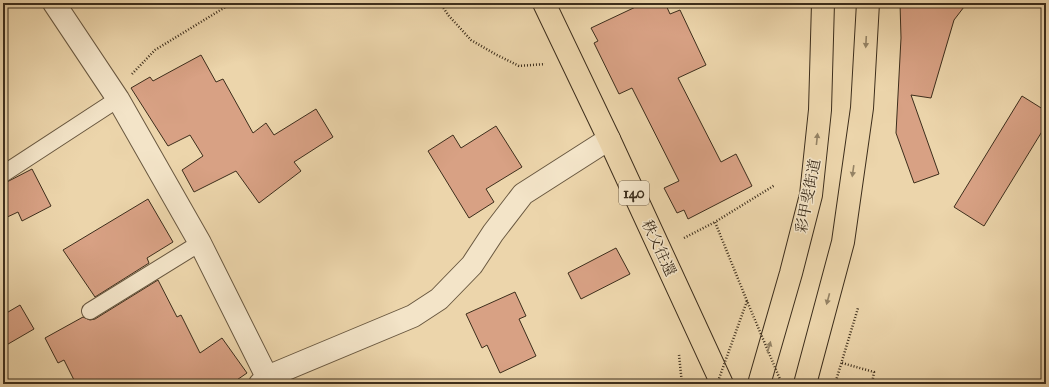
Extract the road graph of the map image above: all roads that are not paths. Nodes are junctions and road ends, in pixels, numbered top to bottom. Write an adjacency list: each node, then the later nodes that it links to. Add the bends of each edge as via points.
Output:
1 (54, 3): 5 (street)
2 (544, 3): 6 (highway, 秩父往還 / 140)
3 (823, 3): 12 (highway, 彩甲斐街道, one-way to 3, via 811,195 820,110)
4 (868, 3): 13 (highway, one-way to 13, via 862,108 843,242)
5 (116, 96): 7 (lane); 8 (street)
6 (609, 139): 10 (street, via 523,194 472,265 439,299 413,316); 11 (highway, 秩父往還 / 140)
7 (3, 174)
8 (200, 243): 9 (lane); 10 (street)
9 (90, 312)
10 (264, 381)
11 (722, 384)
12 (759, 384)
13 (805, 384)

